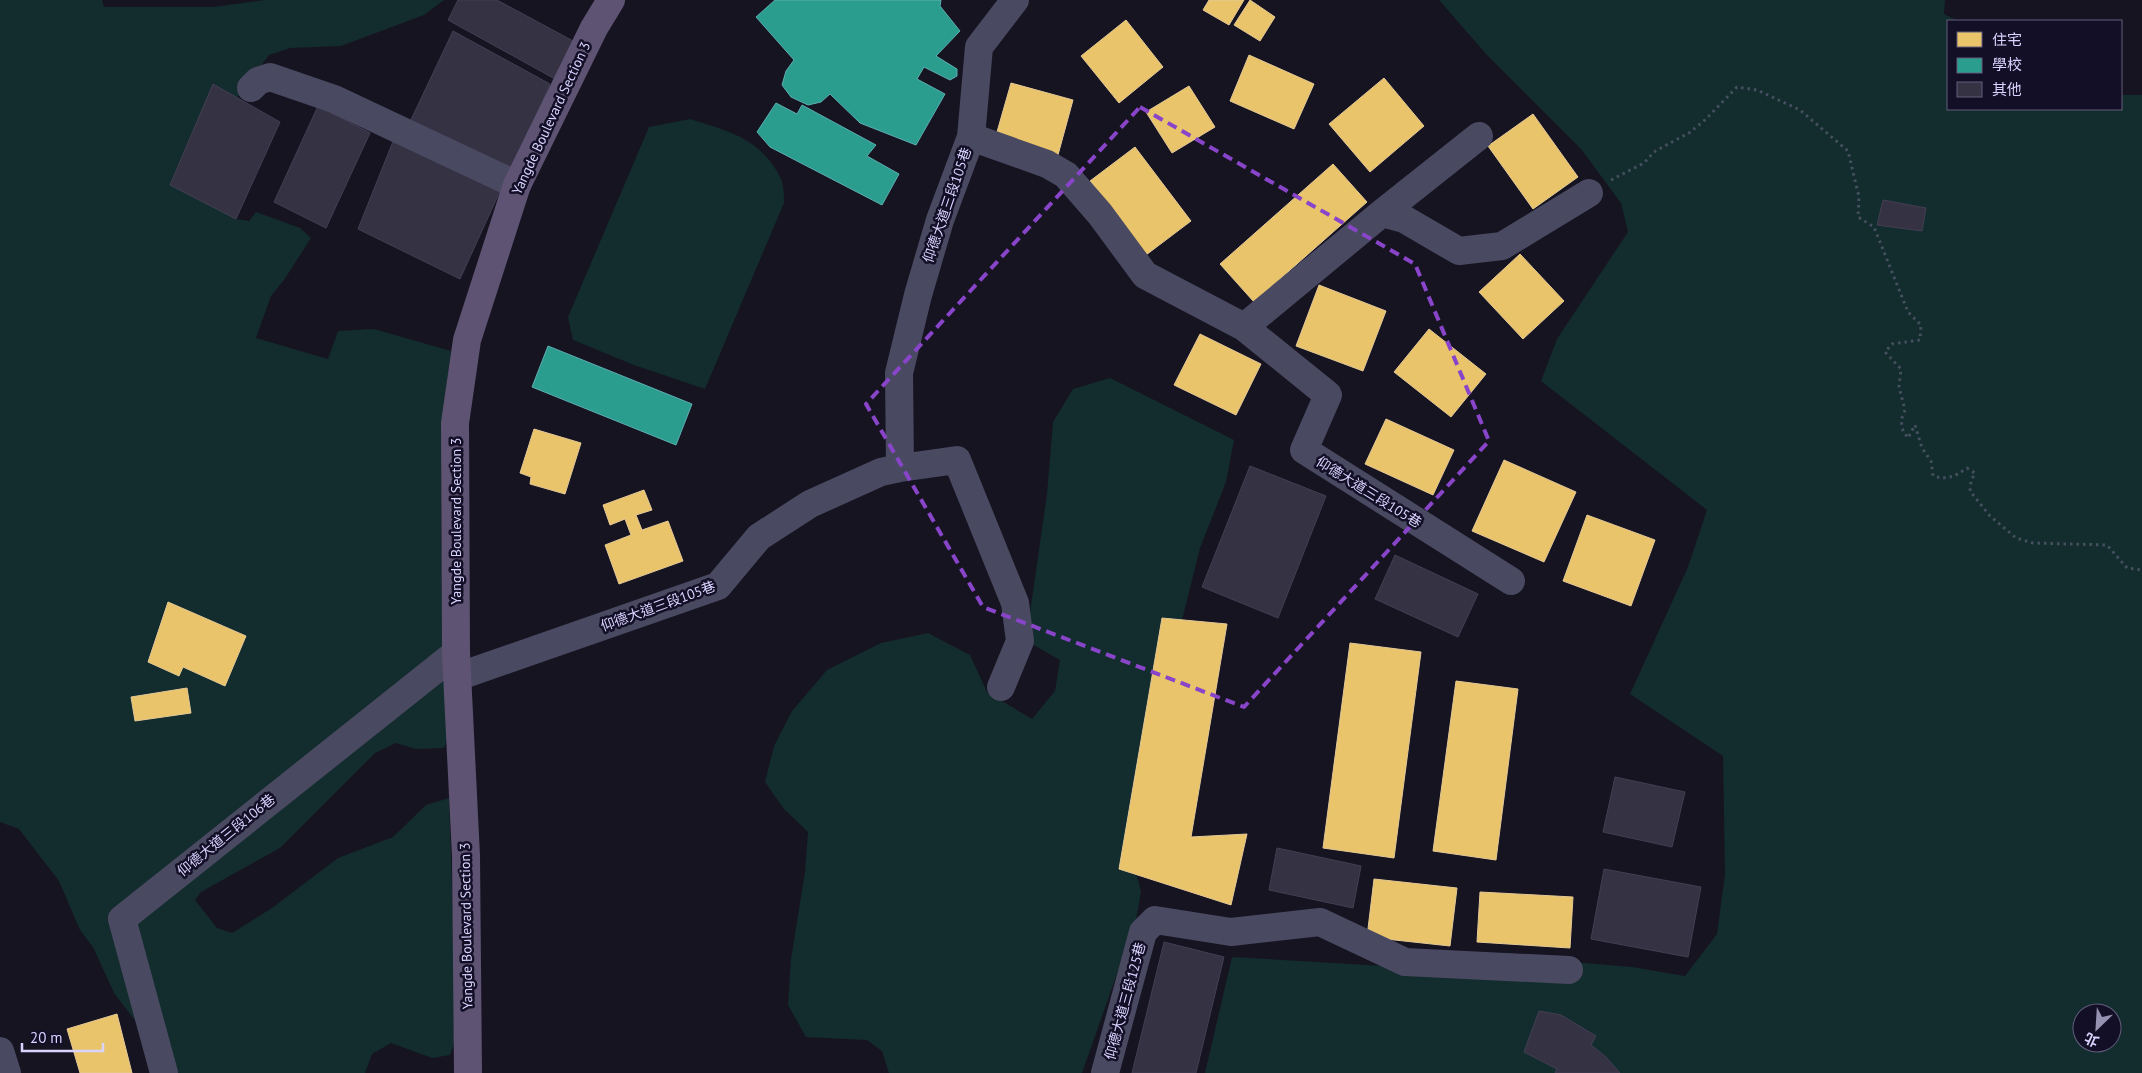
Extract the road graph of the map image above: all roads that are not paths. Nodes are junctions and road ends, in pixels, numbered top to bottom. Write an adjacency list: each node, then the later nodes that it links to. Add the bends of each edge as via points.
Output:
1 (1014, 0): 5 (lane, via 979,47)
2 (603, 3): 6 (main road, Yangde Boulevard Section 3)
3 (251, 88): 6 (lane, via 258,81 270,78 334,99)
4 (1479, 136): 8 (lane)
5 (971, 137): 9 (lane, 仰德大道三段105巷, via 1046,164 1066,175 1100,214 1145,275); 10 (lane, 仰德大道三段105巷, via 940,220 899,373)
6 (518, 185): 12 (main road, Yangde Boulevard Section 3, via 467,340 456,423)
7 (1589, 193): 8 (lane, via 1502,246 1459,251 1404,219)
8 (1382, 213): 9 (lane)
9 (1244, 327): 11 (lane, 仰德大道三段105巷, via 1328,395 1304,450)
10 (900, 468): 12 (lane, 仰德大道三段105巷, via 872,476 810,504 759,537 718,586); 13 (lane, via 957,460 1015,603 1020,641)
11 (1512, 581)
12 (457, 665): 17 (lane, 仰德大道三段106巷, via 122,919); 18 (main road, Yangde Boulevard Section 3, via 466,856)
13 (1001, 687)
14 (1569, 970): 19 (lane, 仰德大道三段125巷, via 1405,962 1320,922 1231,932 1155,920 1144,932)
15 (0, 1051): 16 (lane)
16 (8, 1073)
17 (164, 1073)
18 (468, 1073)
19 (1105, 1073)

